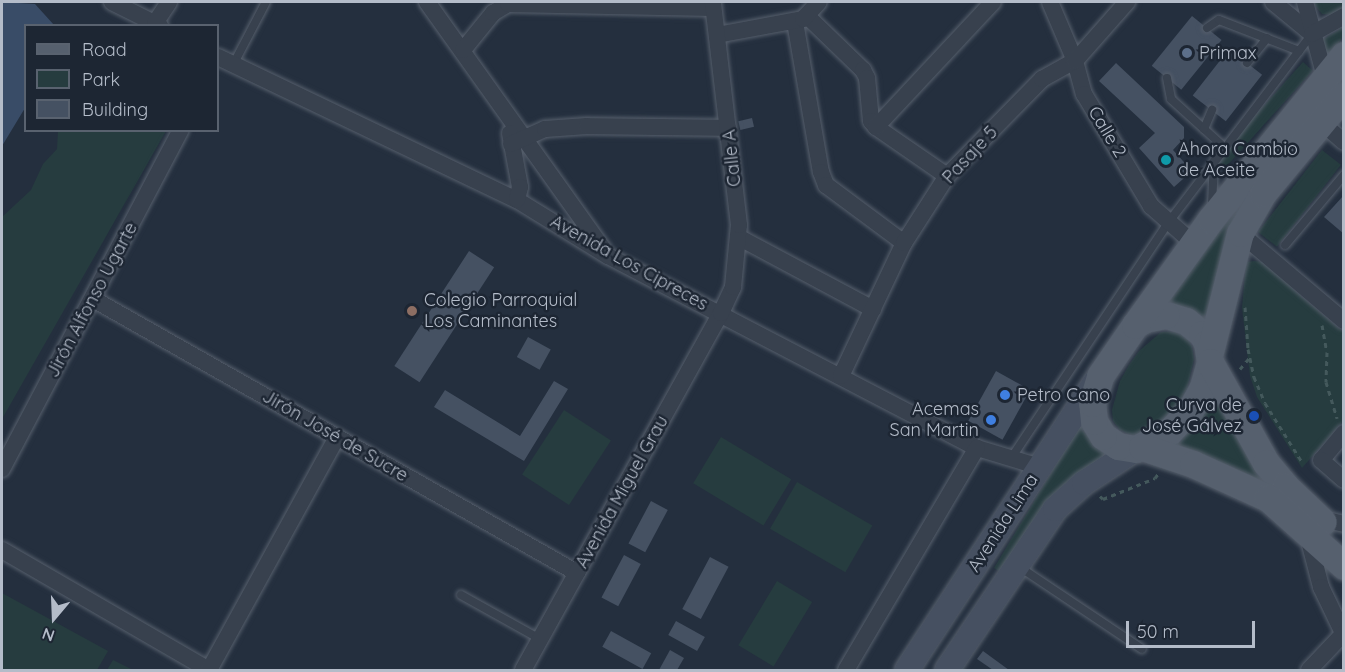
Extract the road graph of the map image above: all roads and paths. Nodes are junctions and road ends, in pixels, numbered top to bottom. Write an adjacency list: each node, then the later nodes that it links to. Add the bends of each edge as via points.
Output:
1 (112, 2): 14 (street)
2 (169, 2): 14 (street)
3 (266, 2): 22 (lane)
4 (427, 2): 19 (street)
5 (819, 2): 13 (street)
6 (993, 2): 29 (street)
7 (1050, 2): 23 (street, Calle 2)
8 (1126, 2): 23 (street, Pasaje 5)
9 (1273, 2): 16 (street)
10 (1305, 2): 16 (street)
11 (713, 5): 17 (street, Calle A); 19 (street, via 508,4 493,13)
12 (1344, 16): 16 (street)
13 (801, 19): 17 (street); 29 (street, via 863,70 871,120); 44 (street, via 820,172 826,184)
14 (157, 24)
15 (1207, 28): 18 (lane, via 1219,20)
16 (1312, 34): 20 (lane); 26 (street)
17 (717, 36): 30 (street, Calle A)
18 (1267, 38): 20 (lane); 24 (lane)
19 (462, 50): 33 (street, via 507,113)
20 (1299, 51): 35 (lane)
21 (1344, 55): 26 (main road)
22 (222, 60): 39 (street, Avenida Los Cipreces)
23 (1075, 61): 38 (street, Pasaje 5, via 1042,79); 41 (street, Calle 2, via 1084,94 1151,206)
24 (1247, 63)
25 (1167, 78): 31 (lane, via 1171,99)
26 (1334, 86): 28 (main road); 40 (main road)
27 (1212, 110): 31 (lane)
28 (1321, 122): 34 (street); 42 (main road, via 1263,193)
29 (876, 127): 38 (street)
30 (728, 128): 33 (street, via 587,126 545,129); 43 (street, Calle A)
31 (1204, 129): 35 (lane)
32 (180, 132): 48 (street, Jirón Alfonso Ugarte)
33 (518, 141): 39 (street); 47 (street)
34 (1344, 142)
35 (1224, 147): 36 (lane)
36 (1214, 161): 40 (lane); 41 (lane)
37 (1344, 175): 46 (lane)
38 (947, 176): 44 (street, Pasaje 5)
39 (517, 200): 47 (street, Avenida Los Cipreces)
40 (1211, 219): 45 (main road)
41 (1168, 223): 45 (street, Calle 2); 62 (lane)
42 (1240, 233): 53 (street); 55 (main road)
43 (740, 238): 50 (street); 51 (street, Calle A, via 733,287)
44 (904, 243): 50 (street, Pasaje 5)
45 (1193, 243): 54 (main road)
46 (1285, 244)
47 (608, 256): 51 (street, Avenida Los Cipreces)
48 (93, 299): 59 (street, Jirón José de Sucre); 65 (street, Jirón Alfonso Ugarte)
49 (1246, 302): 63 (path, via 1254,377 1265,403)
50 (873, 309): 56 (street, Pasaje 5)
51 (721, 313): 56 (street, Avenida Los Cipreces); 72 (street, Avenida Miguel Grau)
52 (1320, 319): 58 (path, via 1327,352 1326,382)
53 (1344, 321)
54 (1135, 325): 55 (main road, via 1166,315 1186,321 1202,334); 57 (main road)
55 (1210, 357): 61 (main road, via 1203,387 1190,410 1168,432); 67 (main road, via 1266,463)
56 (841, 376): 60 (street, Avenida Los Cipreces)
57 (1100, 376): 61 (main road, via 1092,402 1094,421 1110,442); 64 (main road, Avenida Lima)
58 (1340, 427): 66 (street, via 1321,460)
59 (337, 437): 72 (street, Jirón José de Sucre); 77 (street)
60 (977, 448): 62 (street, Avenida Los Cipreces); 79 (street)
61 (1139, 448): 67 (main road, via 1234,480); 70 (main road, Avenida Lima, via 1084,483 1055,509)
62 (1010, 460): 64 (street, Avenida Los Cipreces)
63 (1302, 462)
64 (1040, 467): 80 (main road, Avenida Lima)
65 (2, 469)
66 (1344, 480)
67 (1323, 524): 68 (main road); 71 (main road); 74 (street, via 1322,587)
68 (1344, 542)
69 (2, 550): 77 (street)
70 (1017, 566): 76 (lane); 81 (main road, Avenida Lima)
71 (1344, 566)
72 (576, 573): 75 (street, Avenida Miguel Grau)
73 (461, 595): 75 (lane)
74 (1343, 635): 82 (street)
75 (540, 639): 78 (street, Avenida Miguel Grau)
76 (1142, 649)
77 (209, 670)
78 (523, 670)
79 (846, 670)
80 (907, 670)
81 (947, 670)
82 (1309, 670)

